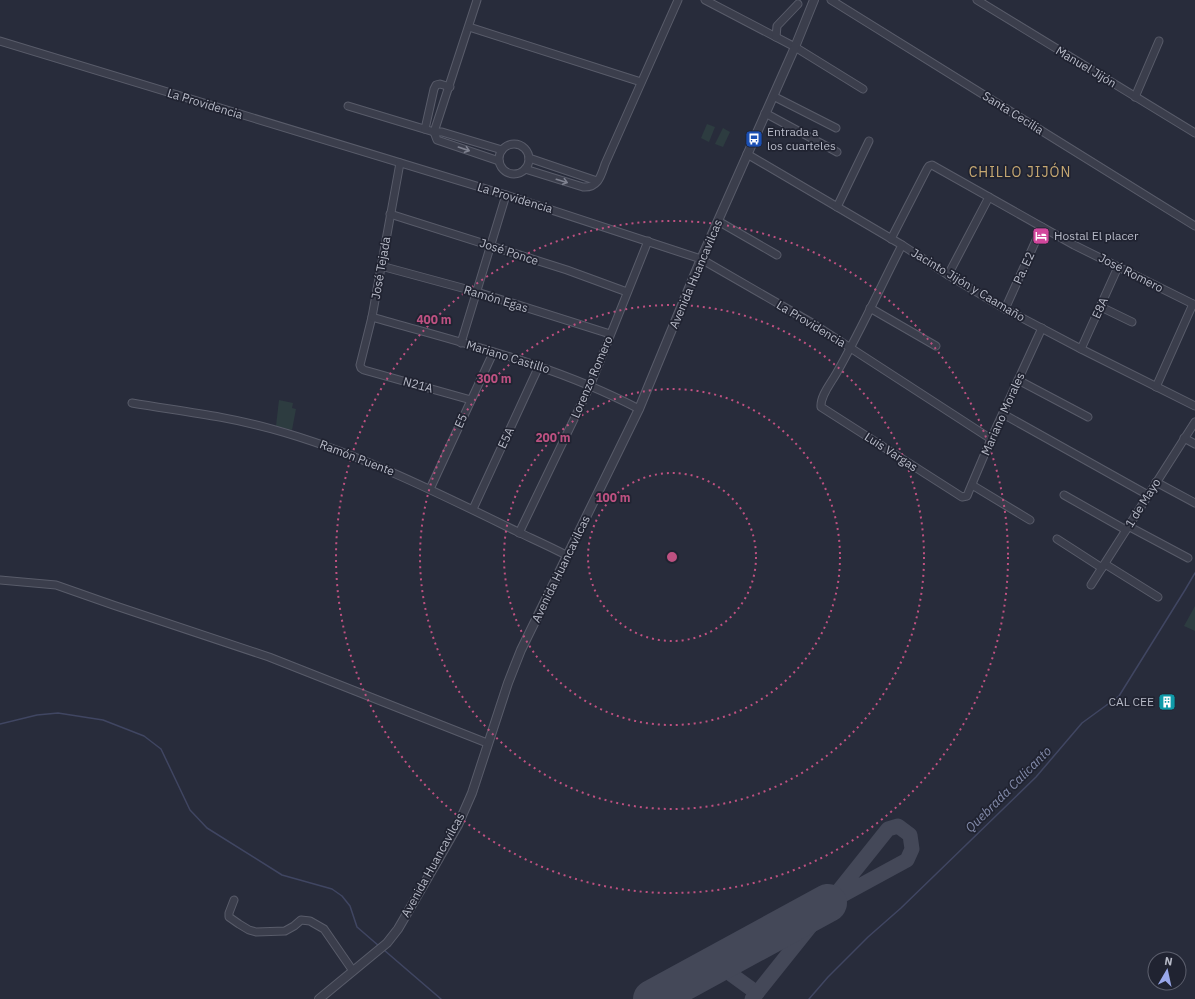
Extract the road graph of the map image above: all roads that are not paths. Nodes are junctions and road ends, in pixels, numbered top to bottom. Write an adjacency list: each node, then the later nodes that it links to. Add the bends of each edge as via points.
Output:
1 (477, 0): 8 (street)
2 (678, 0): 13 (street)
3 (705, 0): 9 (street)
4 (814, 0): 12 (street, Avenida Huancavilcas)
5 (831, 0): 38 (street, Santa Cecilia)
6 (977, 0): 17 (street, Manuel Jijón)
7 (798, 4): 9 (street, via 777,26)
8 (469, 27): 13 (street); 14 (street)
9 (776, 37): 12 (street)
10 (0, 41): 30 (street, La Providencia)
11 (1159, 41): 17 (street)
12 (795, 47): 15 (street); 16 (street, Avenida Huancavilcas)
13 (642, 82): 32 (street)
14 (450, 87): 21 (street, via 440,84 434,88); 22 (street)
15 (863, 89)
16 (773, 96): 19 (street, Avenida Huancavilcas); 20 (street)
17 (1135, 97): 23 (street, Manuel Jijón)
18 (348, 106): 21 (street)
19 (766, 113): 26 (street); 27 (street, Avenida Huancavilcas)
20 (836, 128)
21 (425, 129): 22 (street)
22 (434, 132): 25 (street, via 442,132); 29 (street, one-way to 29, via 437,140)
23 (1195, 133)
24 (869, 141): 35 (street)
25 (502, 150): 28 (street, via 512,144 518,144 524,147); 29 (street)
26 (838, 152)
27 (747, 154): 35 (street, Jacinto Jijón y Caamaño); 37 (street, Avenida Huancavilcas)
28 (529, 158): 31 (street); 32 (street)
29 (499, 161): 31 (street, via 509,173 515,174)
30 (400, 163): 33 (street, La Providencia); 36 (street, José Tejada)
31 (525, 169): 32 (street, one-way to 32, via 583,187 590,188)
32 (597, 181)
33 (506, 195): 41 (street, La Providencia); 43 (street)
34 (989, 197): 39 (street, José Romero); 40 (street, José Romero, via 932,165 929,166); 48 (street)
35 (837, 207): 40 (street, Jacinto Jijón y Caamaño)
36 (390, 214): 43 (street, José Ponce); 46 (street, José Tejada)
37 (718, 221): 44 (street); 45 (street, Avenida Huancavilcas)
38 (1195, 226)
39 (1042, 227): 47 (street, José Romero); 54 (street, Pa. E2)
40 (891, 239): 42 (street, Jacinto Jijón y Caamaño)
41 (648, 241): 45 (street, La Providencia); 50 (street, Lorenzo Romero)
42 (902, 245): 48 (street, Jacinto Jijón y Caamaño); 53 (street)
43 (490, 246): 49 (street); 50 (street, José Ponce)
44 (777, 255)
45 (701, 259): 61 (street, La Providencia); 72 (street, Avenida Huancavilcas)
46 (381, 266): 49 (street, Ramón Egas); 55 (street, José Tejada)
47 (1118, 267): 51 (street, José Romero); 52 (street, E8A)
48 (948, 275): 54 (street, Jacinto Jijón y Caamaño)
49 (477, 292): 58 (street, Ramón Egas); 59 (street)
50 (627, 292): 58 (street, Lorenzo Romero)
51 (1194, 305): 68 (street)
52 (1101, 307): 56 (street); 62 (street, E8A)
53 (870, 308): 60 (street); 61 (street)
54 (1005, 308): 57 (street, Jacinto Jijón y Caamaño)
55 (372, 318): 59 (street, Mariano Castillo); 65 (street, José Tejada, via 360,365)
56 (1132, 322)
57 (1042, 328): 62 (street, Jacinto Jijón y Caamaño); 66 (street, Mariano Morales)
58 (610, 334): 67 (street, Lorenzo Romero)
59 (461, 343): 63 (street, Mariano Castillo)
60 (936, 346)
61 (851, 348): 77 (street, La Providencia); 84 (street, Luis Vargas, via 824,395 821,407)
62 (1081, 349): 68 (street, Jacinto Jijón y Caamaño)
63 (493, 352): 64 (street, Mariano Castillo); 69 (street, E5)
64 (540, 366): 67 (street, Mariano Castillo); 86 (street, E5A)
65 (364, 370): 69 (street, N21A)
66 (1018, 380): 73 (street, Mariano Morales); 74 (street)
67 (590, 386): 72 (street, Mariano Castillo); 89 (street, Lorenzo Romero)
68 (1156, 387): 71 (street, Jacinto Jijón y Caamaño)
69 (471, 400): 81 (street, E5)
70 (132, 402): 81 (street, Ramón Puente, via 226,418 271,429 327,446)
71 (1195, 406)
72 (639, 408): 91 (street, Avenida Huancavilcas)
73 (1003, 414): 77 (street, Mariano Morales); 83 (street)
74 (1088, 417)
75 (1195, 422): 76 (street, 1 de Mayo)
76 (1184, 438): 78 (street); 79 (street, 1 de Mayo)
77 (991, 439): 80 (street, Mariano Morales)
78 (1195, 444)
79 (1156, 482): 83 (street, 1 de Mayo); 85 (street)
80 (972, 485): 84 (street, Mariano Morales, via 967,496); 87 (street)
81 (430, 489): 86 (street, Ramón Puente)
82 (1064, 494): 88 (street)
83 (1148, 495): 88 (street, 1 de Mayo)
84 (962, 497)
85 (1195, 503)
86 (473, 509): 89 (street, Ramón Puente)
87 (1030, 520)
88 (1127, 528): 92 (street); 93 (street, 1 de Mayo)
89 (519, 533): 91 (street, Ramón Puente)
90 (1057, 539): 93 (street)
91 (568, 556): 97 (street, Avenida Huancavilcas, via 521,650)
92 (1188, 558)
93 (1103, 566): 95 (street, 1 de Mayo); 96 (street)
94 (0, 580): 97 (street, via 56,585 269,657)
95 (1091, 586)
96 (1158, 597)
97 (487, 743): 99 (street, Avenida Huancavilcas, via 472,793 458,825 414,902 387,943)
98 (234, 900): 99 (street, via 229,916 238,924 256,932 285,931 303,919 316,923 324,929)
99 (354, 971): 100 (street, Avenida Huancavilcas)
100 (319, 999)

